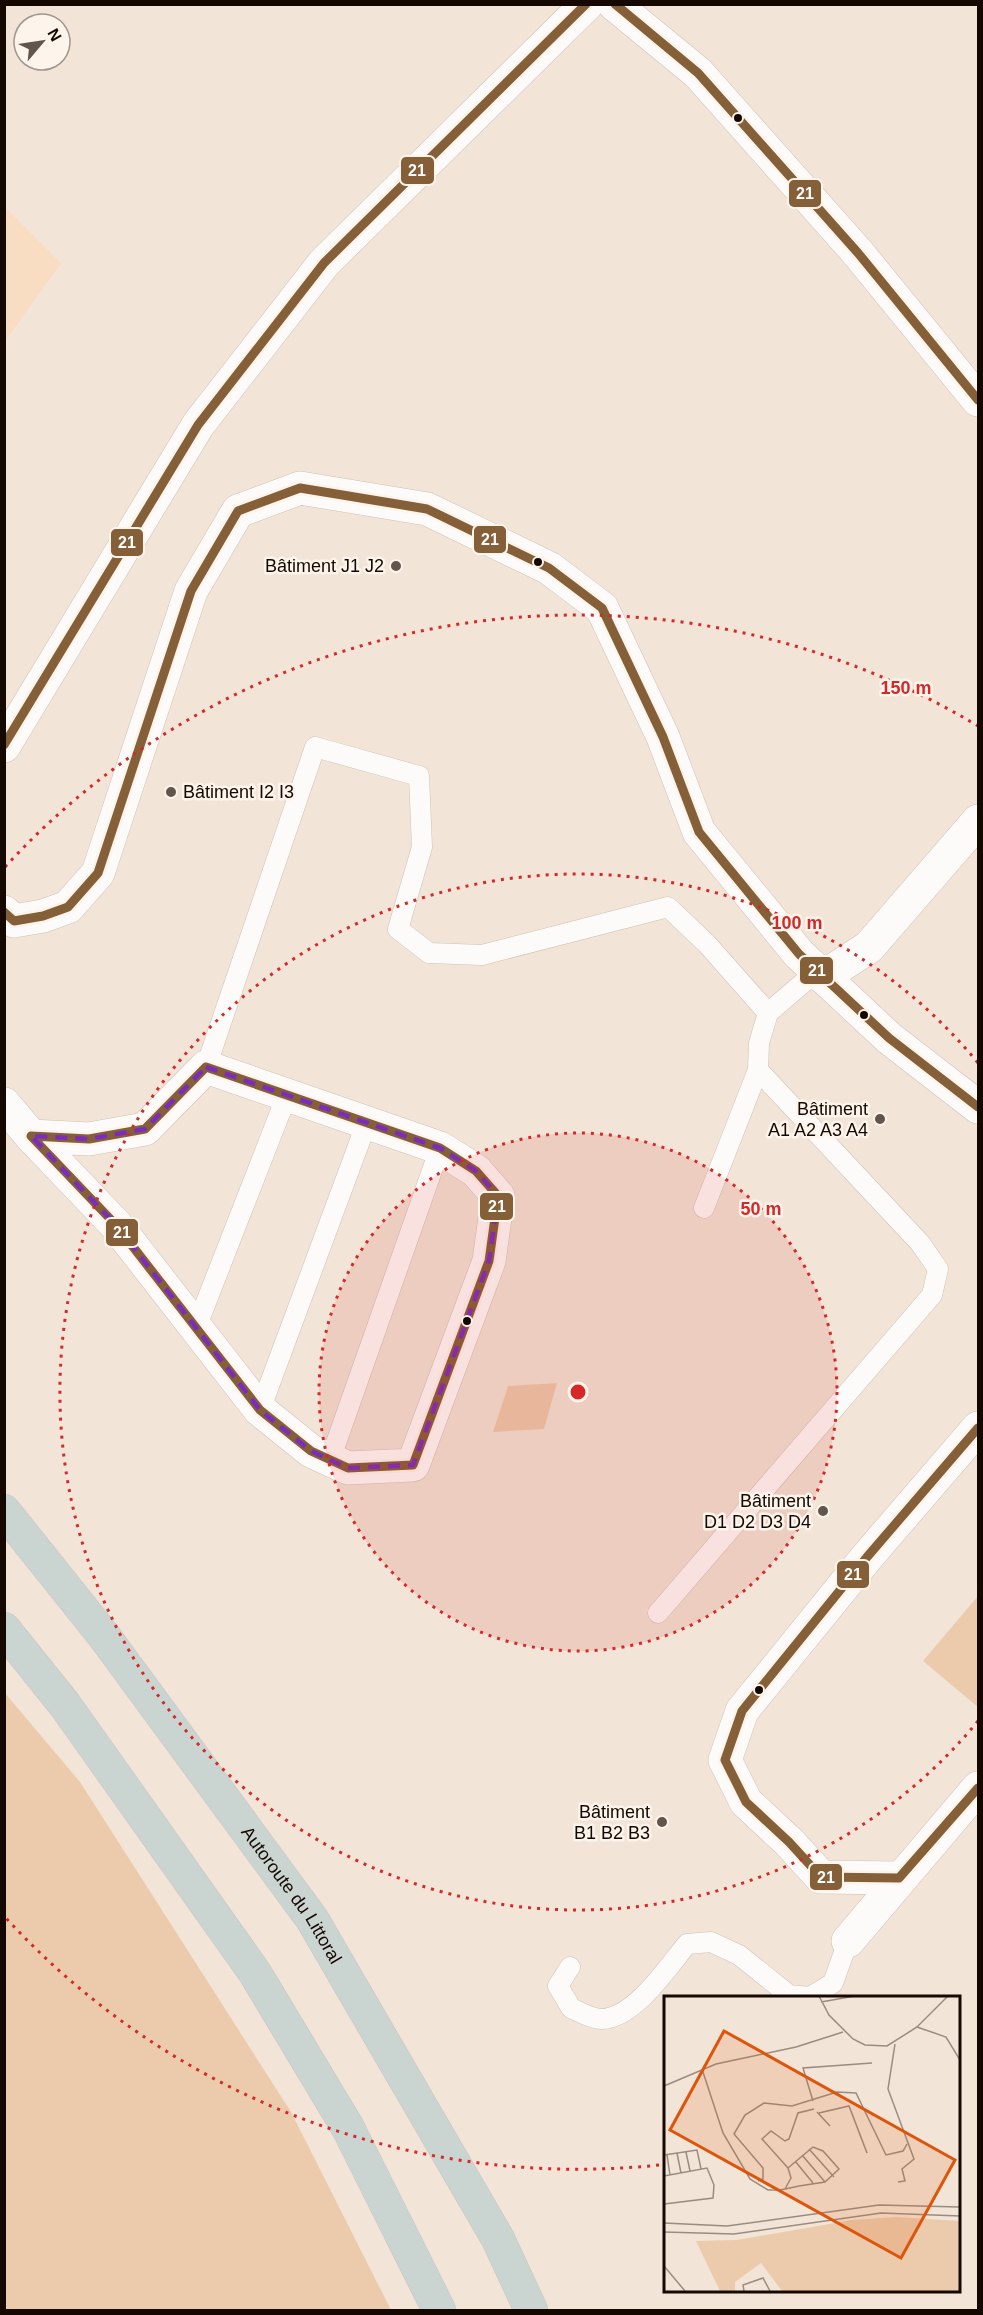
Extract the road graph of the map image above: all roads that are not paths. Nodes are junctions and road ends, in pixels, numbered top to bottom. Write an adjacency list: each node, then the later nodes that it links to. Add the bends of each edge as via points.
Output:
1 (587, 4): 4 (street, via 324,263 198,425)
2 (614, 4): 3 (street, via 698,73 858,253)
3 (978, 400)
4 (4, 746)
5 (978, 821): 7 (street, via 869,946)
6 (4, 912): 7 (street, via 14,921 68,906 98,873 191,591 238,511 300,488 427,509 549,568 602,608 663,737 699,832)
7 (820, 974): 8 (lane); 13 (street, via 890,1038)
8 (768, 1013): 9 (lane, via 668,907 482,955 429,953 398,929 422,847 419,776 315,747); 10 (lane, via 759,1044)
9 (206, 1067): 11 (street); 15 (street, via 145,1129 89,1139)
10 (758, 1070): 17 (lane); 23 (lane, via 920,1243 938,1269 932,1294)
11 (288, 1095): 14 (street); 18 (lane)
12 (4, 1104): 15 (street)
13 (978, 1107)
14 (367, 1122): 16 (street); 19 (lane)
15 (31, 1136): 18 (street, via 116,1225)
16 (440, 1148): 21 (lane); 21 (street, via 476,1171 498,1196 489,1261 413,1465 348,1468)
17 (704, 1208)
18 (196, 1328): 19 (street)
19 (260, 1410): 21 (street, via 311,1451)
20 (978, 1428): 26 (street, via 742,1711 725,1760 746,1802 821,1876)
21 (330, 1460)
22 (4, 1511): 30 (highway, Autoroute du Littoral, via 104,1636 312,1919 498,2239)
23 (658, 1613)
24 (4, 1629): 29 (highway, via 64,1705 255,1973 348,2127)
25 (978, 1788): 26 (street)
26 (899, 1878): 27 (street)
27 (848, 1941): 28 (lane, via 833,1983 810,1996 789,1995 739,1956 711,1942 687,1944 643,1997 618,2016 600,2019 571,2008 558,1986)
28 (570, 1967)
29 (439, 2310)
30 (531, 2310)

